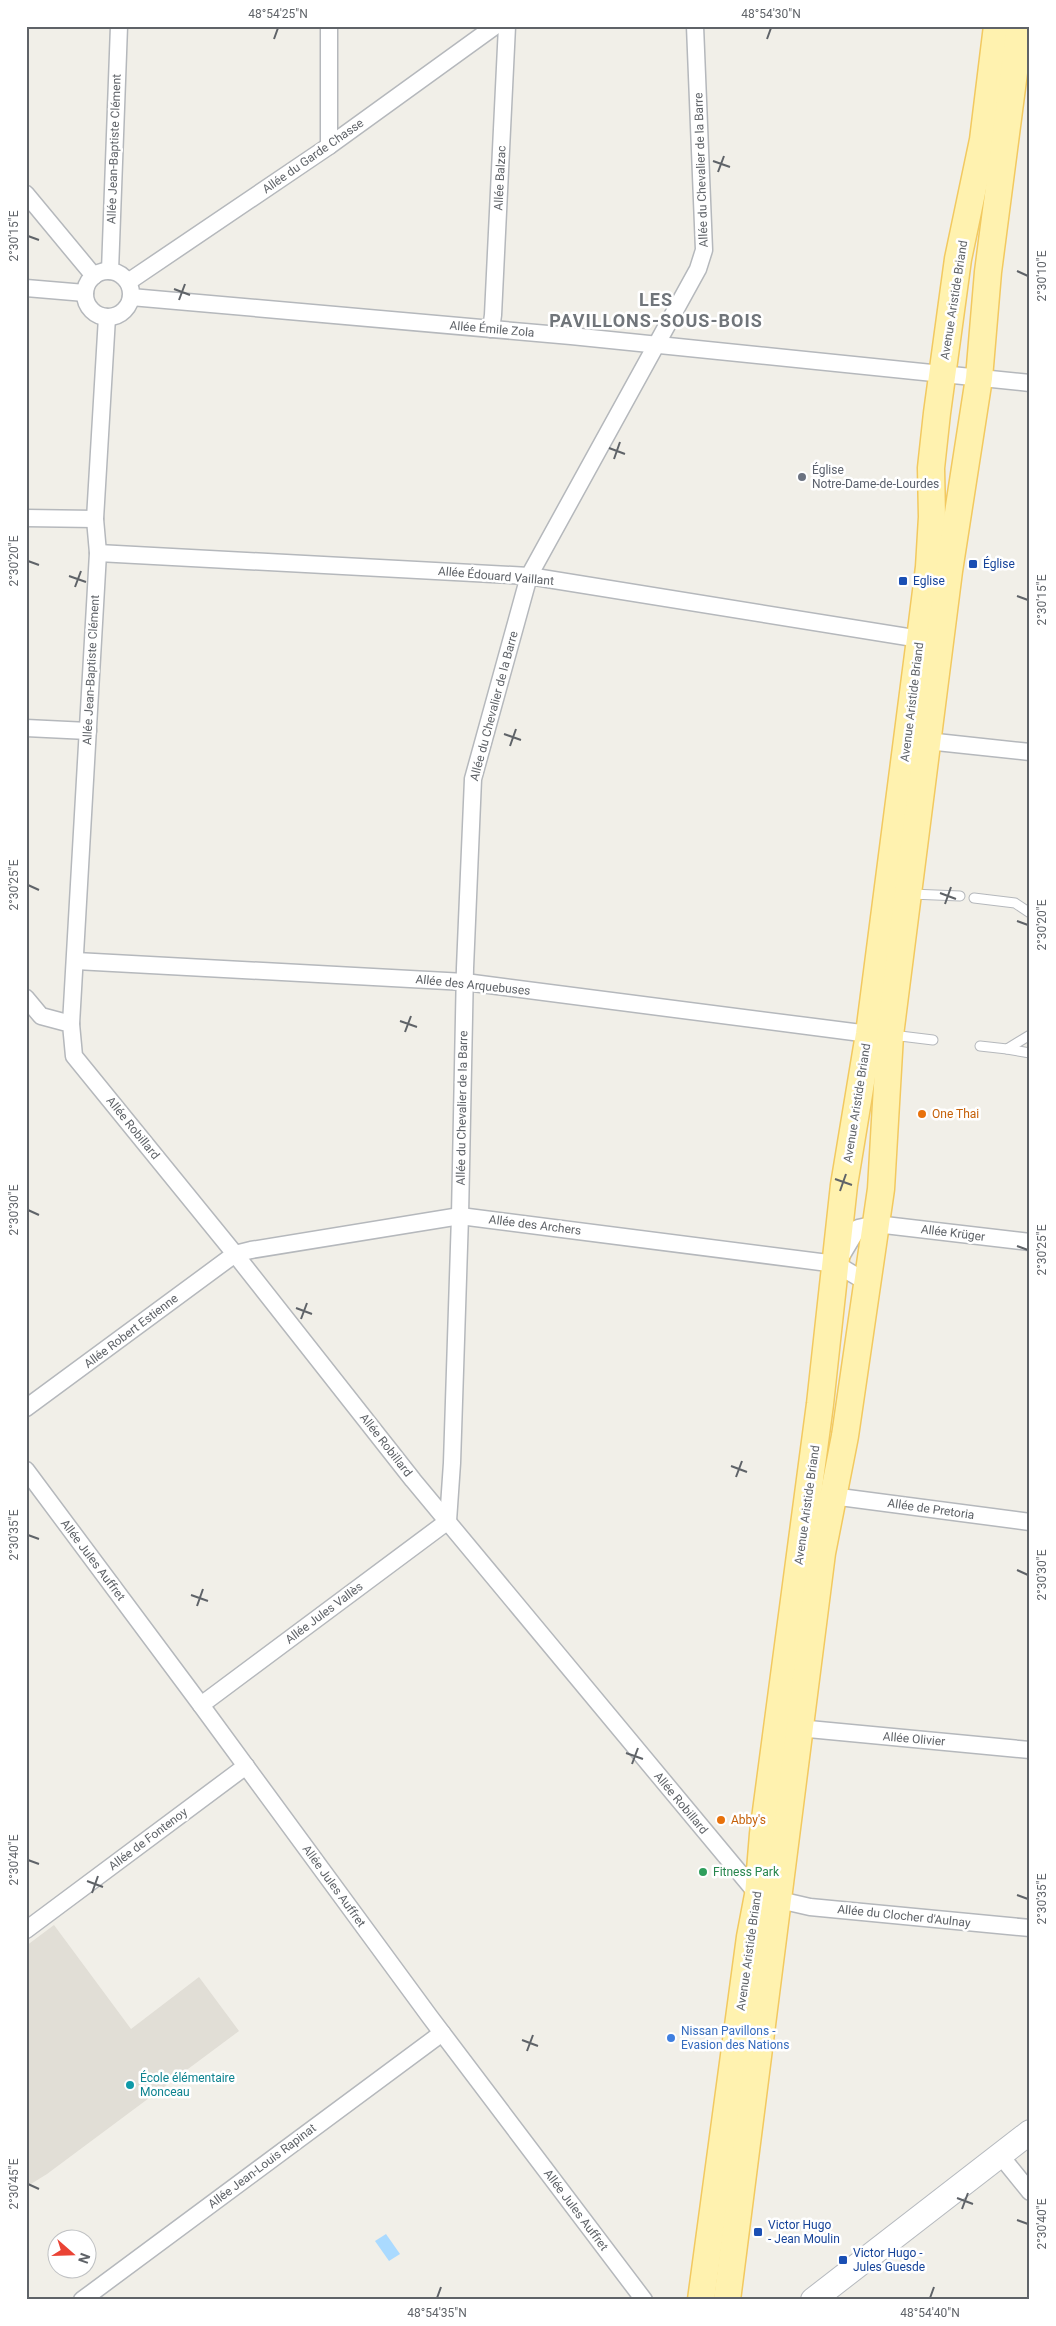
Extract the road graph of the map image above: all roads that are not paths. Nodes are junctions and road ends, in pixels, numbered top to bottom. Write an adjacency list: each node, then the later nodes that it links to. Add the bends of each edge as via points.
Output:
1 (119, 26): 11 (street, Allée Jean-Baptiste Clément)
2 (329, 26): 9 (street)
3 (495, 26): 9 (street, Allée du Garde Chasse)
4 (507, 26): 17 (street, Allée Balzac)
5 (695, 26): 18 (street, Allée du Chevalier de la Barre, via 704,250 698,269)
6 (997, 26): 19 (main road, Avenue Aristide Briand, via 983,140 958,259)
7 (1020, 26): 8 (main road, Avenue Aristide Briand)
8 (1022, 71): 20 (main road, Avenue Aristide Briand, via 988,272)
9 (328, 146): 14 (street, Allée du Garde Chasse)
10 (26, 194): 12 (street)
11 (110, 271): 12 (street); 14 (street, via 120,274)
12 (94, 276): 15 (street)
13 (26, 288): 15 (street)
14 (130, 289): 16 (street, via 126,309); 17 (street, Allée Émile Zola)
15 (85, 293): 16 (street, via 89,307 100,316)
16 (107, 317): 23 (street, Allée Jean-Baptiste Clément)
17 (491, 329): 18 (street, Allée Émile Zola)
18 (657, 344): 19 (street, Allée Émile Zola); 25 (street, Allée du Chevalier de la Barre)
19 (943, 374): 20 (street, Allée Émile Zola); 26 (main road, Avenue Aristide Briand, via 931,468 930,557)
20 (979, 378): 21 (street, Allée Émile Zola); 29 (main road, Avenue Aristide Briand)
21 (1030, 384)
22 (26, 518): 23 (street)
23 (95, 519): 24 (street, Allée Jean-Baptiste Clément)
24 (98, 553): 25 (street, Allée Édouard Vaillant); 28 (street, Allée Jean-Baptiste Clément)
25 (529, 576): 26 (street, Allée Édouard Vaillant); 38 (street, Allée du Chevalier de la Barre, via 473,779)
26 (920, 639): 41 (main road, Avenue Aristide Briand)
27 (26, 728): 28 (street)
28 (88, 731): 37 (street, Allée Jean-Baptiste Clément)
29 (927, 741): 30 (street); 31 (main road, Avenue Aristide Briand)
30 (1030, 752)
31 (908, 893): 32 (lane); 41 (main road, Avenue Aristide Briand)
32 (960, 896)
33 (974, 898): 34 (lane)
34 (1015, 903): 35 (lane); 36 (lane)
35 (1030, 905)
36 (1030, 913)
37 (76, 960): 38 (street, Allée des Arquebuses); 40 (street, Allée Jean-Baptiste Clément)
38 (465, 982): 41 (street, Allée des Arquebuses); 47 (street, Allée du Chevalier de la Barre)
39 (26, 998): 40 (street, via 41,1016)
40 (71, 1024): 50 (street, Allée Robillard, via 74,1056)
41 (879, 1034): 43 (lane); 48 (main road, Avenue Aristide Briand, via 881,1189); 51 (main road, Avenue Aristide Briand, via 844,1185)
42 (1030, 1035): 45 (lane)
43 (933, 1040)
44 (980, 1046): 45 (lane)
45 (1007, 1050): 46 (lane)
46 (1030, 1053)
47 (460, 1216): 50 (street, Allée des Archers); 51 (street, Allée des Archers); 56 (street, Allée du Chevalier de la Barre)
48 (876, 1224): 49 (street, Allée Krüger); 51 (street, via 858,1228); 52 (main road, Avenue Aristide Briand)
49 (1030, 1242)
50 (235, 1254): 53 (street, Allée Robert Estienne); 56 (street, Allée Robillard)
51 (836, 1264): 52 (street); 62 (main road, Avenue Aristide Briand, via 763,1834)
52 (868, 1283): 55 (main road, Avenue Aristide Briand, via 845,1436)
53 (26, 1408)
54 (26, 1470): 58 (street, Allée Jules Auffret)
55 (832, 1496): 57 (street, Allée de Pretoria); 59 (main road, Avenue Aristide Briand)
56 (448, 1522): 58 (street, Allée Jules Vallès); 62 (street, Allée Robillard)
57 (1030, 1522)
58 (201, 1705): 61 (street, Allée Jules Auffret)
59 (798, 1728): 60 (street, Allée Olivier); 62 (main road, Avenue Aristide Briand)
60 (1030, 1750)
61 (246, 1766): 64 (street, Allée de Fontenoy); 65 (street, Allée Jules Auffret)
62 (768, 1897): 63 (street, Allée du Clocher d'Aulnay, via 810,1907); 71 (main road, Avenue Aristide Briand, via 750,1937); 72 (main road, Avenue Aristide Briand)
63 (1030, 1928)
64 (26, 1930)
65 (442, 2033): 69 (street, Allée Jean-Louis Rapinat); 70 (street, Allée Jules Auffret)
66 (1030, 2132): 67 (street)
67 (1000, 2155): 68 (street); 73 (street)
68 (1030, 2192)
69 (82, 2300)
70 (644, 2300)
71 (702, 2300)
72 (727, 2300)
73 (813, 2300)

